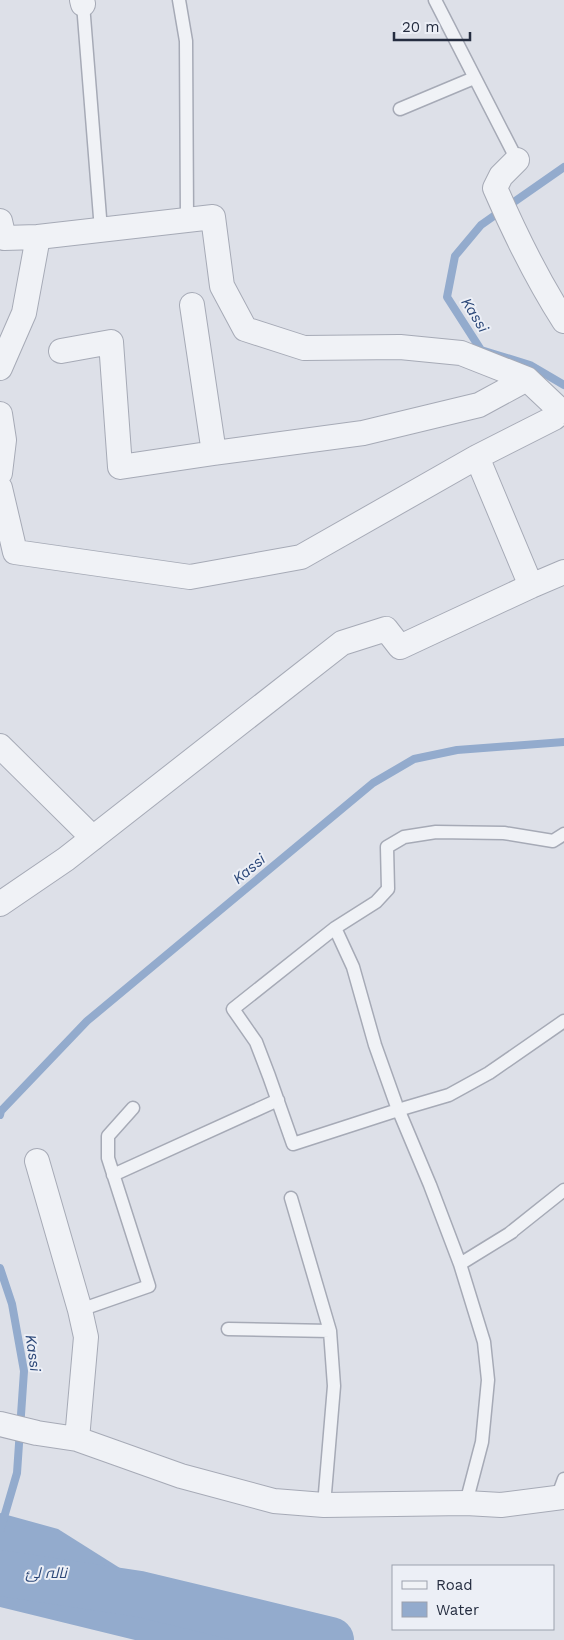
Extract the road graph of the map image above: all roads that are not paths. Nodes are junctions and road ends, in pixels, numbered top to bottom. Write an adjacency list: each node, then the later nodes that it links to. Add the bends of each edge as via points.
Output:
1 (179, 0): 7 (lane, via 186,41)
2 (435, 0): 4 (lane)
3 (83, 2): 9 (lane)
4 (474, 78): 5 (lane); 6 (lane)
5 (400, 109)
6 (517, 160): 12 (street, via 501,176 496,188 546,293)
7 (187, 220): 9 (street); 16 (street, via 213,217 222,286 246,329 304,348 400,346 462,353)
8 (0, 221): 10 (street, via 4,238)
9 (101, 230): 10 (street)
10 (38, 238): 13 (street, via 24,313)
11 (192, 305): 19 (street)
12 (564, 321)
13 (6, 339): 15 (street)
14 (61, 351): 19 (street, via 111,342 120,467)
15 (0, 368)
16 (527, 379): 17 (street); 19 (street, via 479,405 363,433)
17 (563, 411): 20 (street)
18 (1, 422): 21 (street, via 4,440)
19 (214, 452)
20 (478, 457): 23 (street, via 301,557 190,577 15,552); 25 (street)
21 (0, 473)
22 (0, 488): 23 (street)
23 (5, 532)
24 (564, 572): 25 (street)
25 (531, 586): 28 (street, via 400,647 386,629 342,643)
26 (0, 746): 28 (street)
27 (564, 834): 30 (lane, via 553,841 504,833 436,832 404,837 387,847 388,889 376,902)
28 (92, 838): 29 (street)
29 (0, 904)
30 (335, 928): 32 (lane, via 233,1009 256,1042); 34 (lane, via 353,967)
31 (564, 1021): 34 (lane, via 489,1073 449,1095)
32 (278, 1100): 34 (lane, via 293,1144); 36 (lane)
33 (133, 1108): 36 (lane, via 108,1136)
34 (398, 1110): 39 (lane)
35 (37, 1161): 40 (street)
36 (112, 1175): 40 (lane, via 149,1286)
37 (564, 1190): 39 (lane, via 511,1233)
38 (290, 1198): 42 (lane)
39 (460, 1264): 46 (lane, via 484,1342 488,1380 482,1442)
40 (80, 1310): 44 (street, via 86,1337)
41 (228, 1329): 42 (lane)
42 (330, 1331): 47 (lane, via 334,1386)
43 (0, 1424): 44 (street)
44 (77, 1439): 47 (street, via 181,1476 274,1501)
45 (562, 1491): 46 (street, via 501,1505)
46 (466, 1503): 47 (street)
47 (324, 1505)

